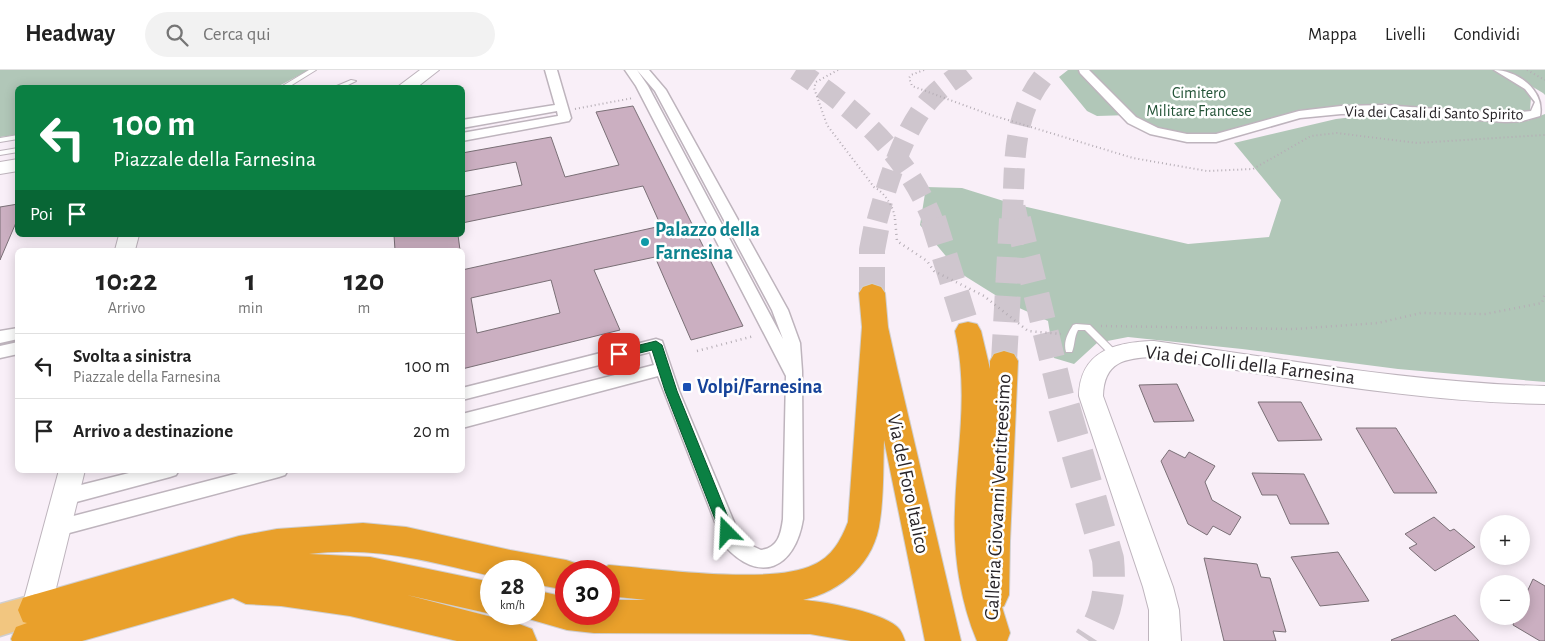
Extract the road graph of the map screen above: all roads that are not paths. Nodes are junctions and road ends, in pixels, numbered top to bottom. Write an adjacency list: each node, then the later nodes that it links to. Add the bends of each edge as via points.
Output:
1 (313, 70): 10 (lane)
2 (431, 70): 12 (street)
3 (446, 70): 13 (street)
4 (551, 70): 15 (street)
5 (631, 70): 17 (street)
6 (643, 70): 14 (street)
7 (1500, 70): 8 (street, Via dei Casali di Santo Spirito, via 1538,95 1541,102 1536,113 1511,118 1341,110 1299,115 1204,139 1176,137 1139,125 1124,114)
8 (1084, 71)
9 (353, 81): 11 (lane)
10 (287, 85)
11 (343, 85)
12 (408, 85)
13 (426, 85)
14 (660, 90): 17 (street); 40 (street, via 780,310 792,343)
15 (561, 107): 16 (street); 19 (street, via 565,118)
16 (481, 120): 18 (street); 19 (street)
17 (659, 120): 40 (street)
18 (465, 123)
19 (484, 133): 20 (street)
20 (465, 136)
21 (15, 138): 22 (lane)
22 (0, 140)
23 (15, 150): 24 (lane)
24 (0, 153)
25 (15, 166): 26 (street)
26 (0, 168)
27 (15, 174): 28 (street)
28 (0, 176)
29 (872, 293): 30 (highway)
30 (875, 328): 50 (highway, via 864,522 857,545 840,566 810,584 781,590); 59 (highway, Via del Foro Italico)
31 (968, 331): 56 (highway, via 976,362 978,391 972,545 979,590)
32 (15, 334): 33 (street)
33 (0, 337)
34 (15, 349): 36 (street)
35 (1069, 350): 37 (lane, via 1076,327 1087,326)
36 (0, 352)
37 (1115, 355): 42 (street, Via dei Colli della Farnesina, via 1132,350 1162,350 1431,389); 60 (street, Via dei Colli della Farnesina, via 1094,372 1090,383 1091,396 1158,586 1164,610)
38 (1004, 361): 56 (highway, Galleria Giovanni Ventitreesimo, via 993,541)
39 (663, 369): 40 (street, via 727,532 741,551 758,558 776,555 790,540 793,520); 41 (street, via 656,345); 43 (street)
40 (794, 376)
41 (465, 393)
42 (1545, 395)
43 (465, 420)
44 (71, 473): 47 (street)
45 (158, 473): 47 (street)
46 (268, 473): 48 (street)
47 (65, 497): 48 (street)
48 (58, 528): 55 (street)
49 (555, 573): 55 (highway, via 406,541 363,537 277,543 239,552)
50 (620, 582)
51 (212, 588): 52 (highway, via 280,572 326,568 391,576); 55 (highway); 57 (highway, via 262,589 355,600)
52 (480, 596)
53 (545, 609): 58 (highway, via 594,616 810,617 862,627)
54 (0, 620): 55 (main road)
55 (29, 633)
56 (992, 637)
57 (519, 641)
58 (887, 641)
59 (942, 641)
60 (1165, 641)

